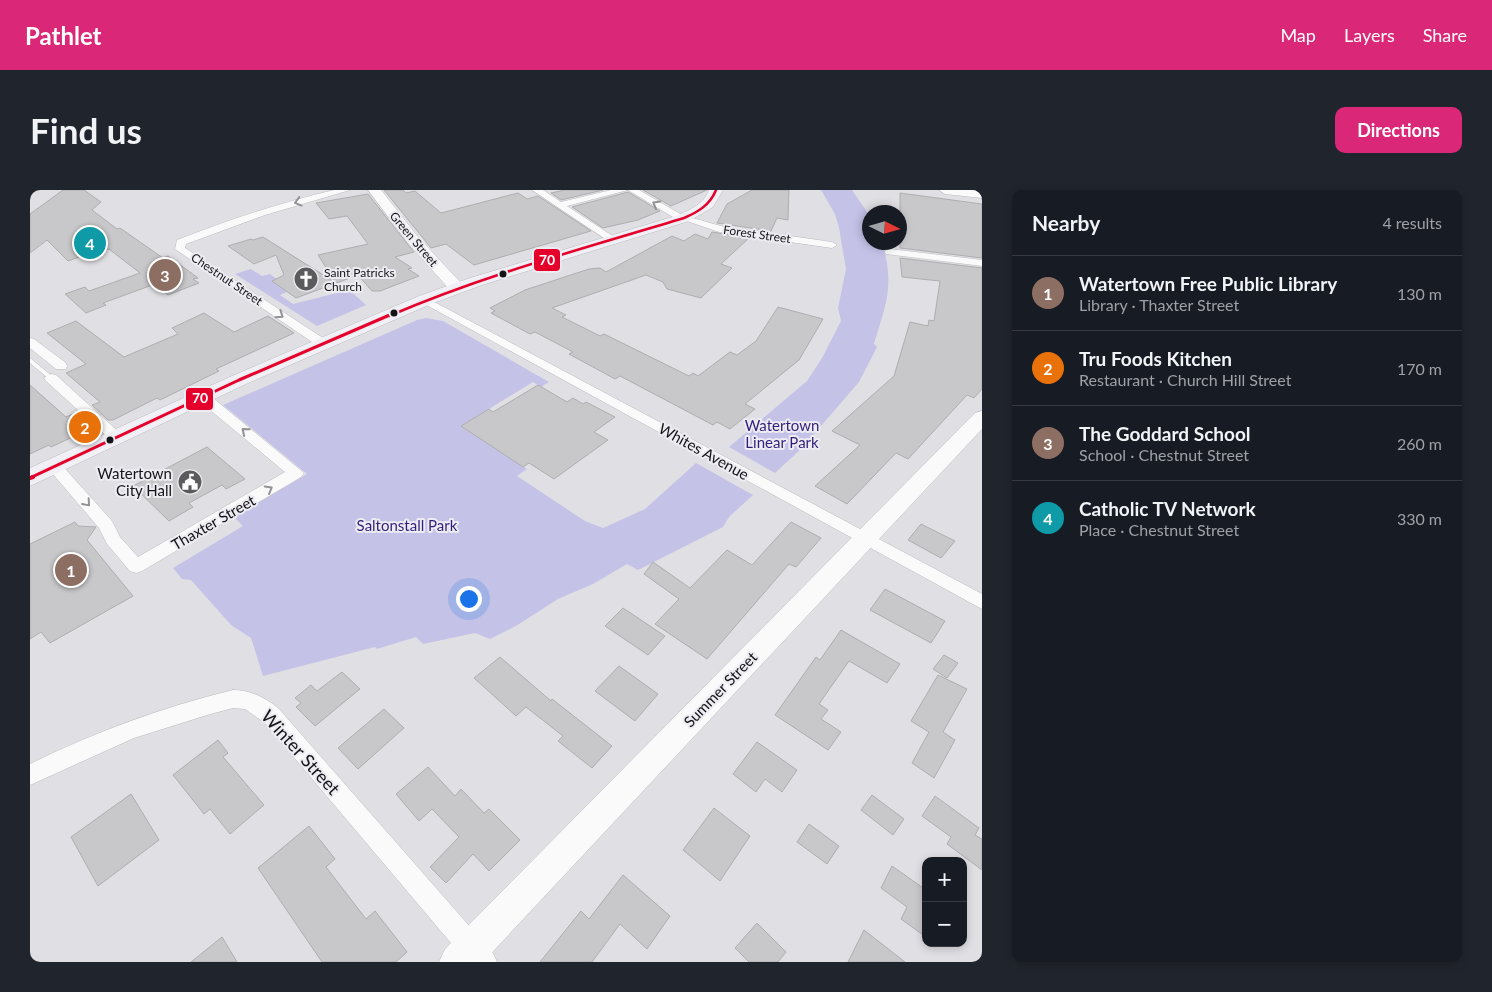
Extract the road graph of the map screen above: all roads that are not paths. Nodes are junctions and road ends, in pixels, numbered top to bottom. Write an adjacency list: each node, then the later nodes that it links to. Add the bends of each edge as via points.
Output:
1 (345, 190): 18 (street, Chestnut Street, one-way to 18, via 255,214 181,242 180,249)
2 (374, 190): 15 (street, Green Street, via 413,240)
3 (537, 190): 9 (street)
4 (623, 190): 9 (street)
5 (632, 190): 10 (street, Forest Street, one-way to 5)
6 (716, 190): 10 (main road, via 713,199)
7 (945, 190): 8 (street)
8 (982, 194)
9 (560, 206): 11 (street)
10 (683, 218): 11 (main road); 12 (street, Forest Street, via 719,229)
11 (613, 241): 15 (main road)
12 (832, 245)
13 (890, 252): 14 (street)
14 (982, 263)
15 (457, 288): 16 (main road)
16 (425, 300): 18 (main road); 27 (street, Whites Avenue)
17 (30, 342): 20 (street)
18 (322, 343): 22 (main road)
19 (30, 360): 21 (lane)
20 (61, 366)
21 (51, 378): 24 (street)
22 (203, 396): 24 (main road); 25 (street, Thaxter Street, one-way to 22, via 106,525 113,540 136,566 296,474)
23 (982, 417): 27 (street, Summer Street)
24 (116, 437): 25 (main road)
25 (54, 466): 26 (main road)
26 (30, 478)
27 (865, 539): 28 (street, Whites Avenue); 30 (street, Summer Street)
28 (982, 602)
29 (30, 775): 30 (street, Winter Street, via 145,725 228,700 249,700 272,716)
30 (471, 957)

